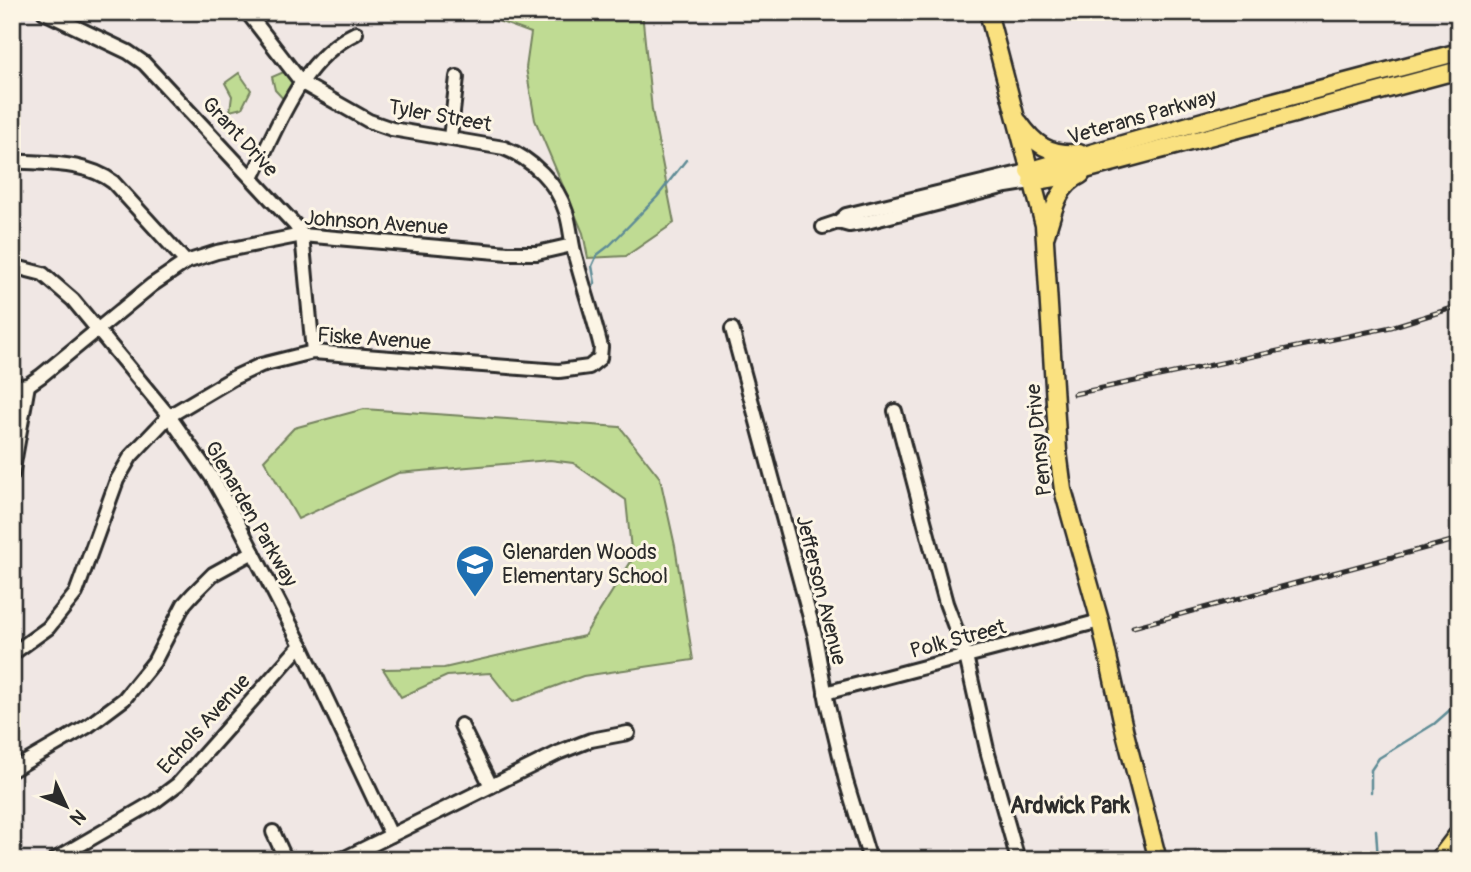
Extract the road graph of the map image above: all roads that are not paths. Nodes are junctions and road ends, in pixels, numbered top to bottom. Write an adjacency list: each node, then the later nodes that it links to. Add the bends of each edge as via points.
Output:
1 (44, 12): 15 (street, Grant Drive, via 144,63)
2 (247, 12): 8 (street)
3 (988, 12): 9 (main road, Pennsy Drive)
4 (356, 33): 8 (street, via 323,54)
5 (1459, 52): 11 (main road, Veterans Parkway)
6 (1459, 70): 13 (main road, Veterans Parkway)
7 (457, 77): 10 (street)
8 (302, 83): 10 (street, Tyler Street, via 380,126); 15 (street)
9 (1016, 117): 11 (main road, via 1035,143 1051,150 1074,154); 14 (main road, Pennsy Drive)
10 (450, 138): 19 (street, Tyler Street, via 504,148 533,164 562,201)
11 (1116, 147): 14 (main road, Veterans Parkway)
12 (12, 161): 20 (street, via 100,173)
13 (1097, 166): 14 (main road, Veterans Parkway); 18 (main road, via 1066,186)
14 (1030, 176): 16 (street, Veterans Parkway, via 867,222); 18 (main road, Pennsy Drive)
15 (252, 177): 17 (street, Grant Drive)
16 (823, 227)
17 (302, 235): 19 (street, Johnson Avenue, via 508,253 537,253); 20 (street, Johnson Avenue); 24 (street)
18 (1045, 237): 32 (main road, Pennsy Drive, via 1060,472)
19 (572, 245): 25 (street, Tyler Street, via 602,351)
20 (186, 262): 22 (street, Johnson Avenue)
21 (12, 266): 22 (street, Glenarden Parkway, via 52,280)
22 (98, 329): 26 (street, Johnson Avenue); 29 (street, Glenarden Parkway)
23 (732, 329): 36 (street, Jefferson Avenue, via 815,636)
24 (313, 352): 25 (street, Fiske Avenue, via 559,371); 29 (street, Fiske Avenue, via 248,371)
25 (589, 367)
26 (28, 385): 27 (street); 30 (street)
27 (12, 387)
28 (895, 411): 35 (street, via 946,603)
29 (169, 416): 31 (street, Glenarden Parkway, via 213,480); 34 (street, Fiske Avenue, via 122,470 73,599 48,628)
30 (12, 475)
31 (253, 552): 33 (street, Glenarden Parkway); 39 (street, via 213,574 184,604 154,662 124,699 88,726)
32 (1100, 621): 35 (street, Polk Street); 49 (main road, Pennsy Drive)
33 (300, 645): 42 (street, Glenarden Parkway); 44 (street, Echols Avenue, via 178,784)
34 (12, 654)
35 (966, 656): 36 (street, Polk Street); 48 (street)
36 (825, 693): 47 (street, Jefferson Avenue)
37 (461, 725): 40 (street)
38 (628, 733): 40 (street, via 574,746)
39 (12, 770)
40 (491, 786): 42 (street)
41 (273, 832): 45 (street)
42 (391, 835): 46 (street)
43 (1459, 835): 50 (highway)
44 (54, 860)
45 (286, 860)
46 (341, 860)
47 (870, 860)
48 (1018, 860)
49 (1158, 860)
50 (1440, 860)

